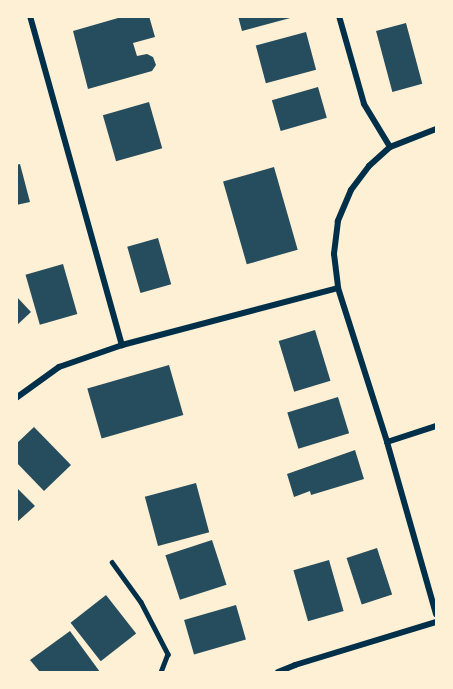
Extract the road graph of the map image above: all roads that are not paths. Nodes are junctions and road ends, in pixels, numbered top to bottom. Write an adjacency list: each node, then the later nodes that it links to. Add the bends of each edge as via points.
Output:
1 (30, 16): 6 (street)
2 (339, 16): 4 (street, via 364,104)
3 (436, 129): 4 (street)
4 (390, 147): 5 (street, via 369,165 351,190 338,220 334,254)
5 (338, 288): 6 (street); 9 (street)
6 (122, 345): 7 (street, via 59,367)
7 (16, 398)
8 (436, 426): 9 (street)
9 (387, 442): 11 (street)
10 (112, 562): 13 (lane, via 141,602 168,654)
11 (436, 614)
12 (436, 622): 14 (street)
13 (161, 672)
14 (278, 672)

